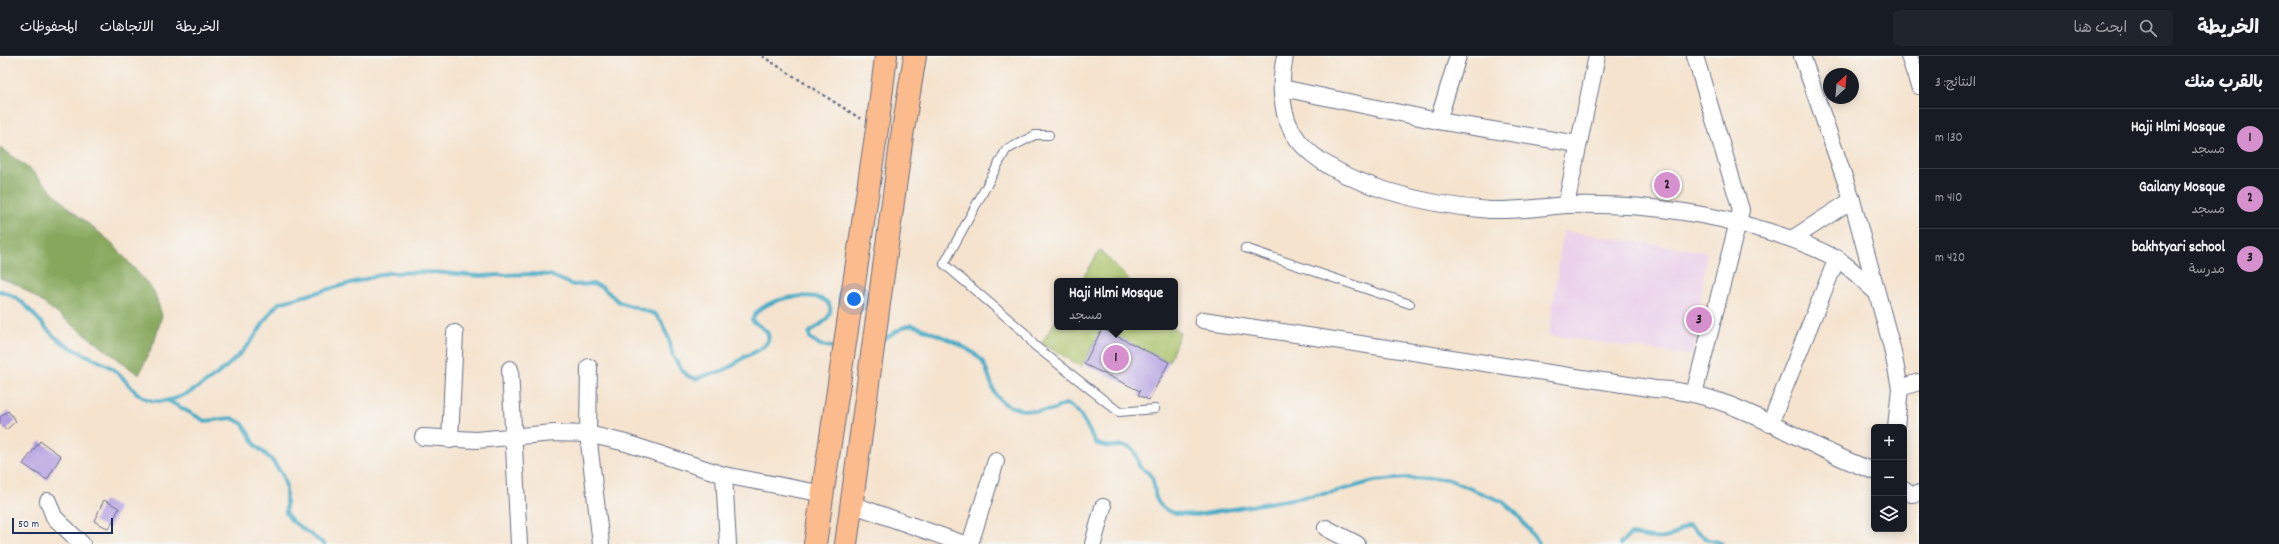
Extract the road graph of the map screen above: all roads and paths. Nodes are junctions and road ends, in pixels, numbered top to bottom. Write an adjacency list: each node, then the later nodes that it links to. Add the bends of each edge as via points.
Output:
1 (762, 56): 13 (path)
2 (886, 56): 13 (main road)
3 (916, 56): 15 (main road)
4 (1285, 56): 11 (street)
5 (1458, 56): 12 (street)
6 (1597, 56): 16 (street)
7 (1696, 56): 19 (street, via 1741,210)
8 (1802, 56): 17 (street)
9 (1909, 56): 10 (street)
10 (1919, 86)
11 (1282, 88): 12 (street); 18 (street, via 1281,97 1287,121 1299,140 1321,161 1363,183 1402,196 1444,205 1492,210)
12 (1438, 121): 16 (street)
13 (877, 129): 15 (main road); 44 (main road)
14 (1049, 135): 32 (lane, via 1035,135 1006,150 944,264 1025,333 1034,345 1119,412)
15 (902, 136): 46 (main road)
16 (1578, 144): 18 (street)
17 (1852, 200): 20 (street); 23 (street)
18 (1566, 205): 19 (street, via 1625,206 1685,212)
19 (1738, 224): 20 (street); 31 (street)
20 (1792, 239): 22 (street)
21 (1244, 248): 24 (lane)
22 (1837, 258): 23 (street); 33 (street)
23 (1876, 292): 30 (street)
24 (1410, 304)
25 (1203, 320): 31 (street)
26 (455, 333): 38 (street)
27 (589, 367): 35 (street)
28 (510, 369): 37 (street)
29 (1919, 382): 30 (street)
30 (1900, 388): 34 (street)
31 (1694, 394): 33 (street, via 1713,399)
32 (1155, 409)
33 (1770, 424): 40 (street, via 1848,462)
34 (1896, 424)
35 (588, 434): 37 (street, via 554,433); 41 (street, via 626,443); 51 (street)
36 (423, 437): 38 (street)
37 (512, 439): 38 (street); 50 (street)
38 (450, 440)
39 (996, 461): 56 (street)
40 (1871, 470)
41 (724, 475): 44 (street); 52 (street)
42 (1907, 491): 43 (street, via 1911,494)
43 (1919, 493)
44 (824, 494): 53 (main road)
45 (48, 501): 49 (street, via 54,517)
46 (851, 504): 54 (main road); 55 (street)
47 (1103, 507): 57 (street)
48 (1326, 528): 58 (street)
49 (82, 544)
50 (519, 544)
51 (601, 544)
52 (728, 544)
53 (815, 544)
54 (846, 544)
55 (964, 544)
56 (970, 544)
57 (1093, 544)
58 (1357, 544)

